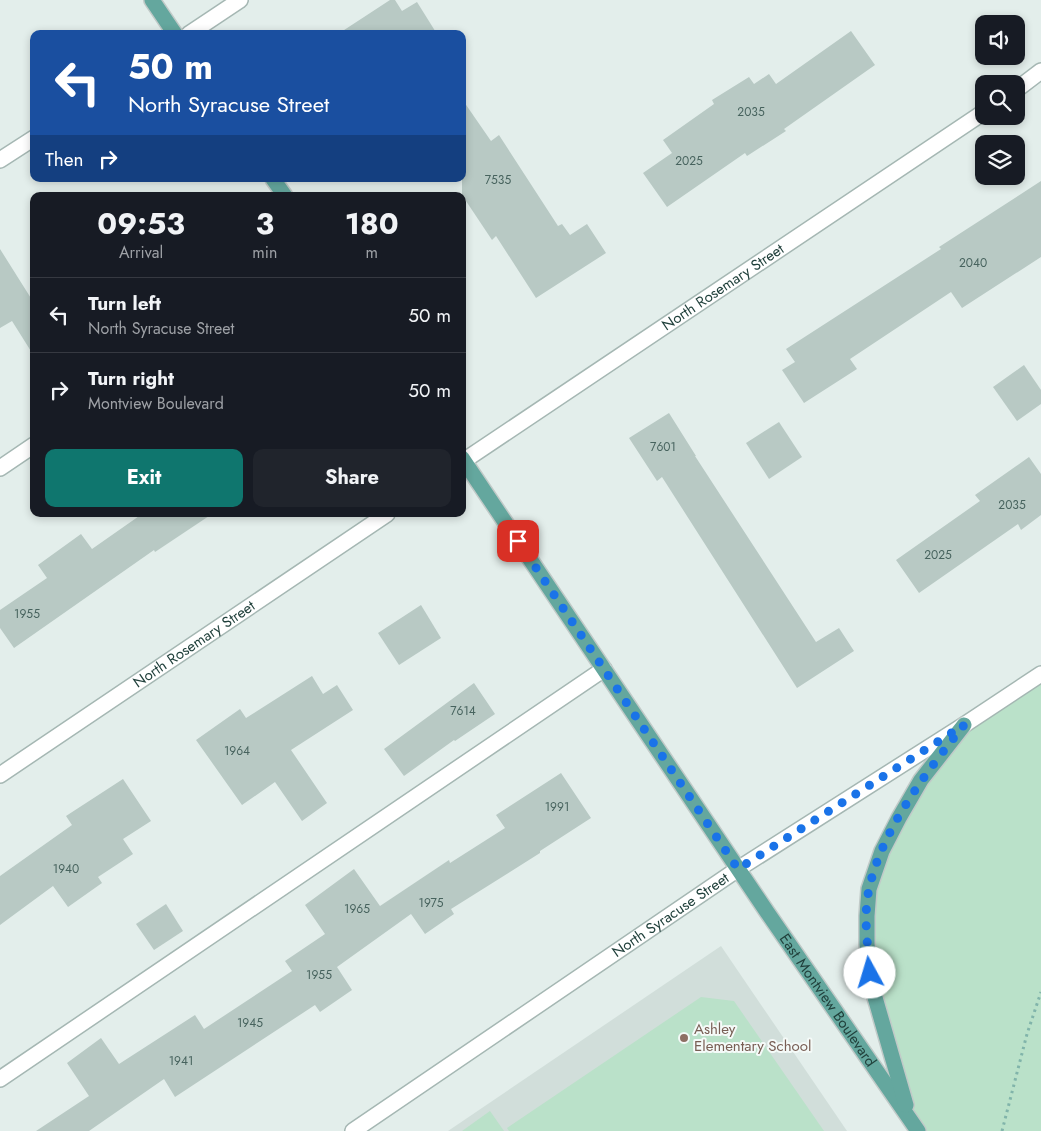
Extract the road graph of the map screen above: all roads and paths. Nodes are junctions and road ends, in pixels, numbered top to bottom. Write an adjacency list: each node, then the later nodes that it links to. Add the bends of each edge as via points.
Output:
1 (152, 0): 3 (main road)
2 (240, 0): 4 (street)
3 (172, 30)
4 (195, 30)
5 (1041, 71): 6 (street)
6 (1025, 83)
7 (975, 118): 11 (street, North Rosemary Street)
8 (30, 141): 9 (street)
9 (0, 160)
10 (30, 448): 13 (street)
11 (466, 459)
12 (466, 465): 15 (main road, East Montview Boulevard)
13 (0, 468)
14 (383, 517): 18 (street, North Rosemary Street)
15 (604, 669): 19 (main road, East Montview Boulevard); 21 (street)
16 (1041, 674): 17 (street, North Syracuse Street)
17 (964, 725): 19 (street, North Syracuse Street); 22 (main road, via 921,780 882,851 869,889 866,916 872,988)
18 (0, 775)
19 (738, 869): 22 (main road, East Montview Boulevard); 23 (street, North Syracuse Street)
20 (1041, 992): 24 (path, via 1026,1034)
21 (0, 1079)
22 (914, 1125)
23 (353, 1131)
24 (1002, 1131)

